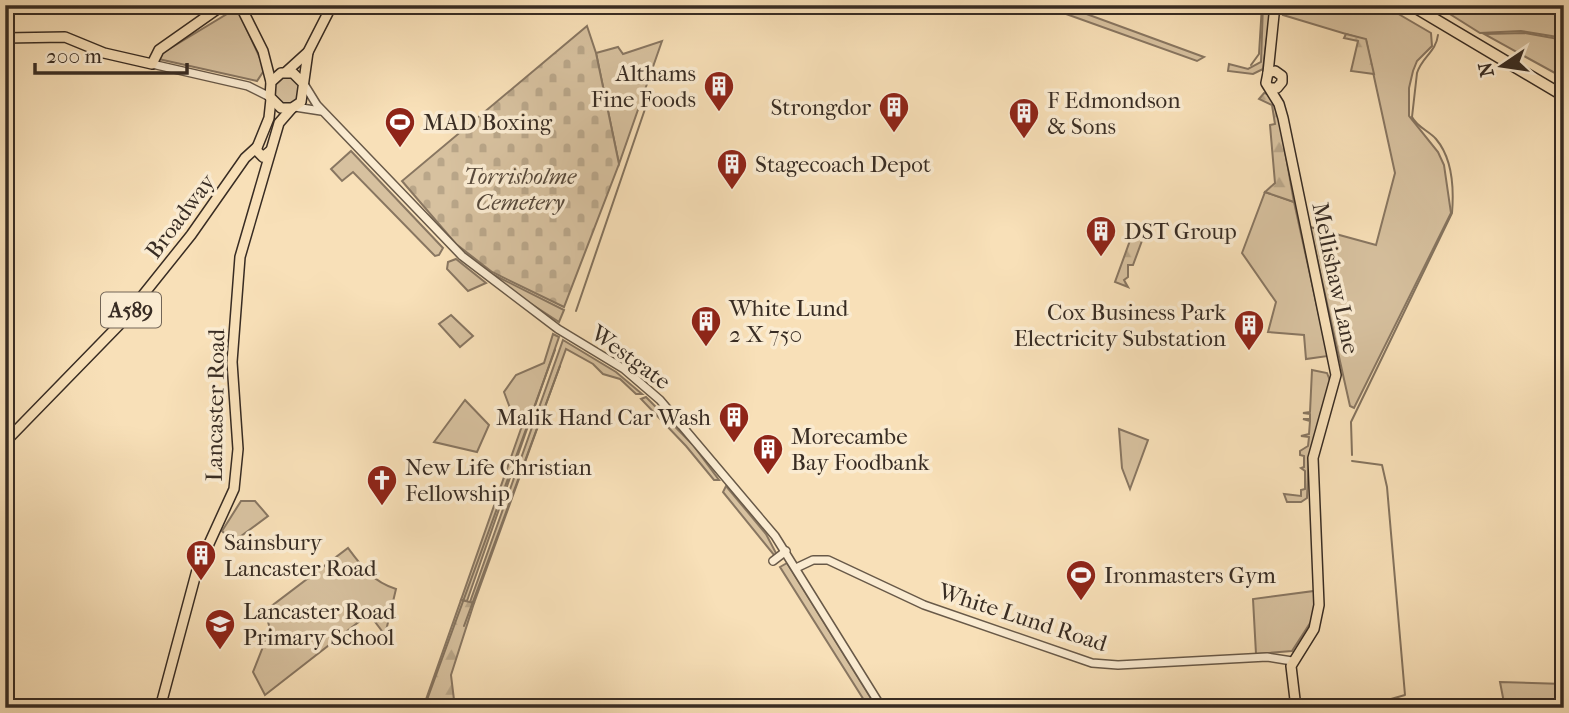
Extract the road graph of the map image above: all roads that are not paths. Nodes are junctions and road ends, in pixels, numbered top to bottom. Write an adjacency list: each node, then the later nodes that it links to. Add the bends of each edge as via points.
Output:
1 (213, 5): 7 (main road)
2 (223, 5): 7 (main road)
3 (240, 5): 9 (main road)
4 (332, 5): 10 (main road)
5 (1275, 5): 13 (main road)
6 (1410, 5): 18 (highway)
7 (208, 16): 11 (main road, via 156,52)
8 (5, 38): 11 (main road, via 65,37 104,53)
9 (262, 51): 12 (main road); 14 (main road)
10 (308, 52): 12 (main road); 15 (main road)
11 (152, 64): 16 (street)
12 (286, 72): 14 (main road); 15 (main road, via 297,75)
13 (1273, 73): 17 (main road, via 1282,79); 17 (main road, via 1266,82)
14 (271, 82): 16 (street); 19 (main road, A589)
15 (304, 84): 20 (main road, via 304,96); 21 (street, Westgate)
16 (248, 86): 19 (street)
17 (1275, 87): 29 (main road, Mellishaw Lane, via 1336,375 1311,472 1318,615)
18 (1564, 96)
19 (270, 98): 20 (main road, via 281,108); 22 (main road, Lancaster Road / A589)
20 (292, 108): 21 (street, via 310,107); 23 (main road, Lancaster Road, via 281,119)
21 (330, 117): 26 (street, Westgate, via 453,248 558,329 624,369 660,400)
22 (259, 151): 23 (main road, via 265,143); 24 (main road, Lancaster Road); 25 (main road, Broadway / A589, via 249,152 119,325)
23 (270, 151): 24 (main road, Lancaster Road)
24 (263, 178): 30 (main road, Lancaster Road, via 243,242 236,306 232,362 236,482 190,589)
25 (5, 442)
26 (786, 551): 27 (street); 28 (street, Westgate)
27 (773, 561)
28 (796, 568): 29 (street, White Lund Road, via 813,559 828,560 924,605 1092,663 1267,657); 31 (street, Westgate)
29 (1292, 661): 32 (main road)
30 (160, 708)
31 (882, 708)
32 (1296, 708)

